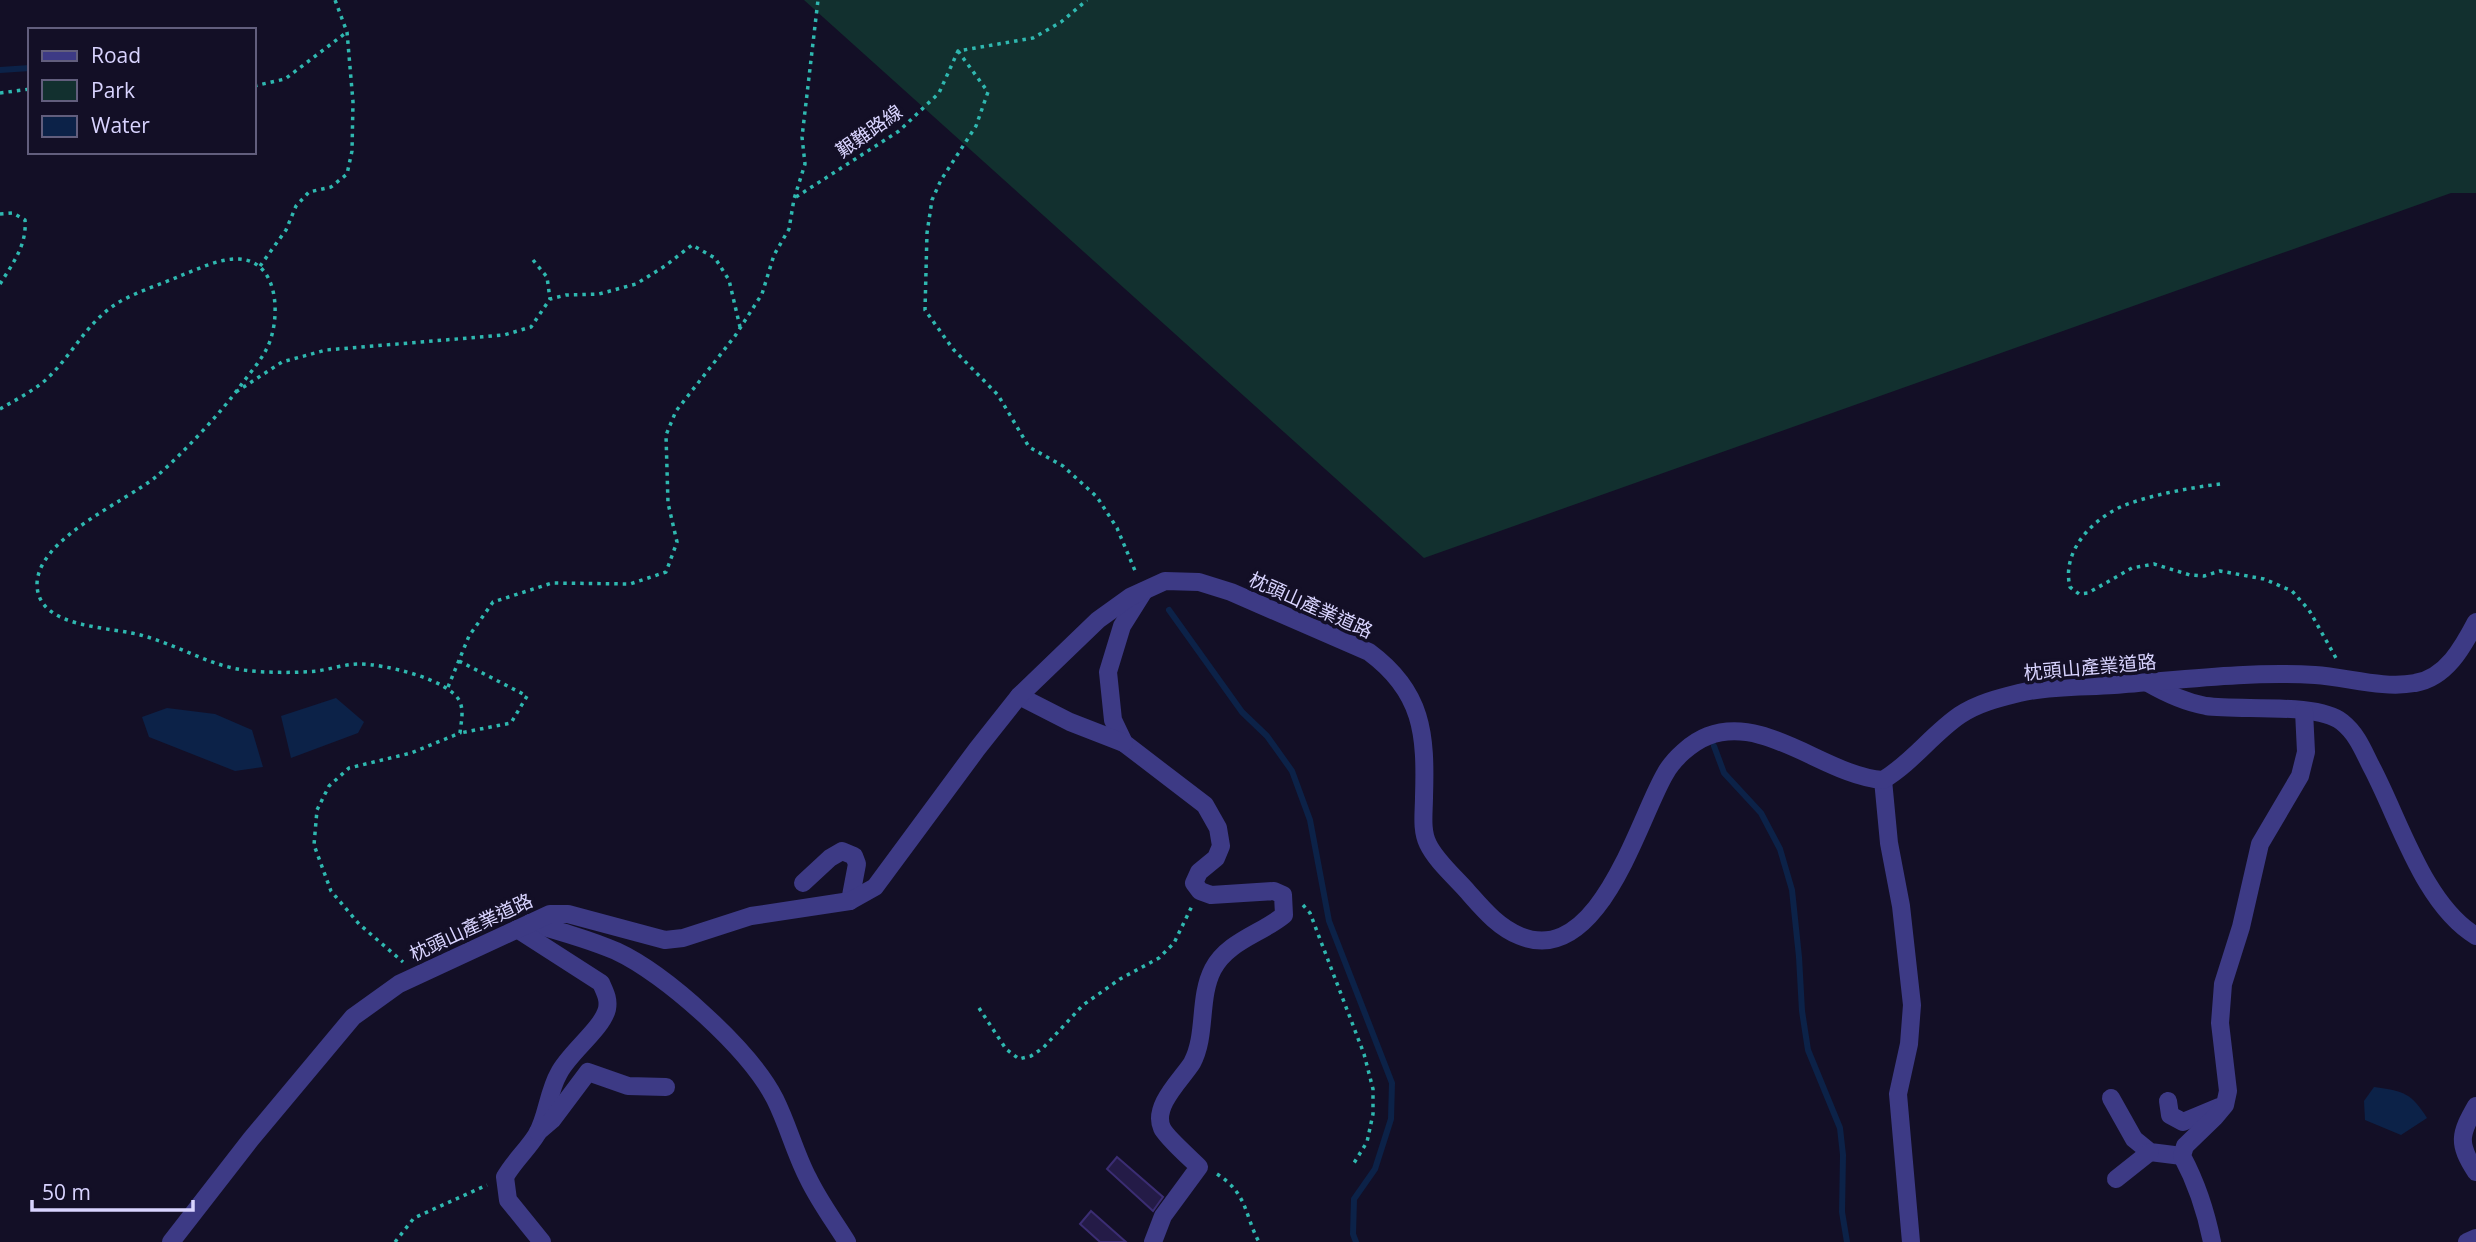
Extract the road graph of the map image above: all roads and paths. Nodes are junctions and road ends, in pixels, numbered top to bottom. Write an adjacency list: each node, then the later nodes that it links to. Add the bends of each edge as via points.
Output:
1 (335, 0): 4 (path)
2 (818, 0): 9 (path, via 802,137 805,164)
3 (1087, 0): 5 (path, via 1033,38)
4 (346, 32): 6 (path, via 285,79); 12 (path, via 353,103 352,151 346,174 331,187 309,192)
5 (958, 51): 9 (path, 艱難路線, via 939,93 899,131); 19 (path, via 988,92 976,127 932,200 925,310 953,349 998,395 1029,446 1063,466 1097,497 1117,528)
6 (256, 86)
7 (28, 89): 8 (path)
8 (0, 93)
9 (794, 198): 15 (path, via 789,229 774,255 762,294)
10 (0, 214): 13 (path, via 13,213 25,219 26,235)
11 (533, 260): 14 (path, via 547,277)
12 (260, 266): 16 (path, via 269,278 275,302 274,326 267,349); 17 (path, via 240,259 205,266 113,306 43,382)
13 (0, 284)
14 (550, 299): 15 (path, via 636,284 692,244 715,258 729,280); 16 (path, via 531,327 504,335 326,351 282,362)
15 (740, 328): 21 (path, via 677,411 666,435 668,503 677,542 666,572 630,584 552,583 492,602)
16 (235, 394): 24 (path, via 156,477 65,538 41,566 37,586 42,604 59,617 139,634 225,666 315,671 375,664)
17 (0, 410)
18 (2220, 484): 22 (path, via 2124,506 2089,529 2075,547 2067,576 2070,587 2079,594 2088,593 2132,568 2154,564 2190,575 2220,571 2264,579 2292,591 2309,610)
19 (1144, 591): 25 (street, 枕頭山產業道路, via 1097,620); 28 (street, via 1122,626 1108,672 1113,720); 29 (street, 枕頭山產業道路, via 1165,581 1199,582 1369,652 1386,665 1407,689 1419,718 1425,748 1423,827 1427,844 1491,918 1524,937 1558,937 1597,909 1627,857 1665,772 1707,736 1733,730 1753,734 1790,745 1852,774)
20 (2476, 622): 22 (street, 枕頭山產業道路, via 2452,662 2435,676 2416,683)
21 (458, 661): 24 (path); 27 (path, via 527,696 511,723)
22 (2351, 680): 23 (street, 枕頭山產業道路, via 2255,675)
23 (2148, 682): 26 (street, via 2175,699 2207,706); 29 (street, 枕頭山產業道路, via 2023,692 1980,704 1959,716)
24 (448, 687): 27 (path, via 463,713)
25 (1020, 696): 28 (street); 32 (street, 枕頭山產業道路, via 875,887)
26 (2304, 711): 35 (street, via 2339,719 2354,733 2439,901); 41 (street, via 2306,752 2300,776 2260,844 2223,984 2220,1023 2228,1091)
27 (460, 733): 36 (path, via 411,753 349,768 329,786 317,810 314,845 331,891 359,924)
28 (1124, 743): 31 (street, via 1205,805 1219,828 1221,846 1216,858 1199,872 1194,883)
29 (1884, 780): 58 (street, via 1912,1005 1898,1094)
30 (803, 883): 32 (street, via 842,851 854,856 857,864)
31 (1199, 891): 33 (street, via 1211,895 1274,891); 37 (path, via 1174,943 1159,958 1083,1005 1031,1056 1019,1059 1006,1049)
32 (850, 901): 34 (street, 枕頭山產業道路, via 751,916 665,940 568,914 550,914)
33 (1285, 901): 46 (path, via 1298,901 1310,913 1364,1054 1373,1089 1373,1114 1367,1142); 47 (street, via 1284,915 1231,947 1213,969 1192,1063 1166,1100 1162,1129)
34 (523, 926): 36 (street, 枕頭山產業道路); 43 (street, via 601,983 607,997 602,1021 560,1071); 55 (street, via 572,935 618,952 704,1015 774,1098 809,1182)
35 (2476, 936)
36 (418, 975): 52 (street, 枕頭山產業道路, via 353,1017)
37 (979, 1008)
38 (666, 1087): 43 (street, via 628,1086 588,1072)
39 (2111, 1098): 44 (street, via 2134,1139)
40 (2168, 1101): 41 (street, via 2170,1115 2183,1122)
41 (2225, 1105): 45 (street, via 2185,1146)
42 (2476, 1105): 48 (street, via 2462,1129)
43 (538, 1132): 49 (street)
44 (2150, 1152): 45 (street); 50 (street)
45 (2182, 1156): 59 (street, via 2207,1217)
46 (1354, 1163)
47 (1199, 1167): 56 (street, via 1163,1216); 57 (path, via 1221,1177 1238,1193)
48 (2476, 1172)
49 (505, 1177): 53 (path, via 414,1218); 54 (street, via 508,1200)
50 (2116, 1179)
51 (2476, 1238): 60 (street)
52 (171, 1242)
53 (395, 1242)
54 (542, 1242)
55 (847, 1242)
56 (1153, 1242)
57 (1259, 1242)
58 (1911, 1242)
59 (2212, 1242)
60 (2467, 1242)

